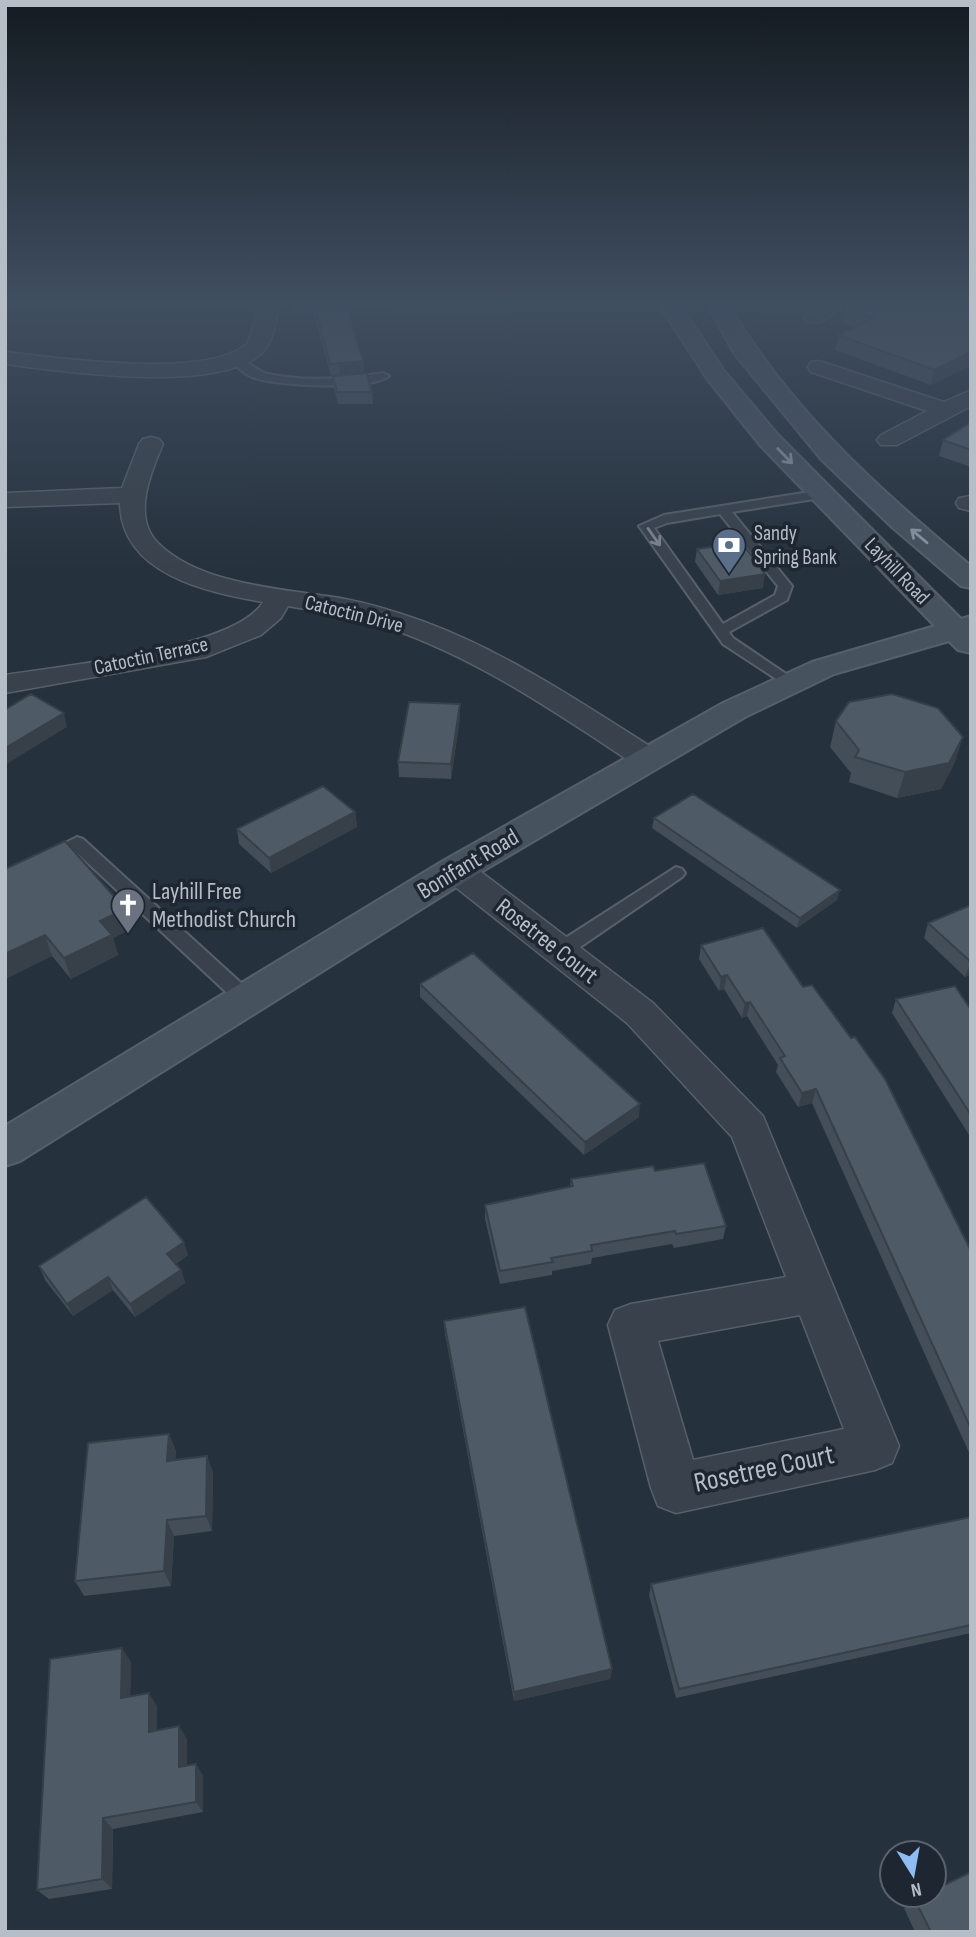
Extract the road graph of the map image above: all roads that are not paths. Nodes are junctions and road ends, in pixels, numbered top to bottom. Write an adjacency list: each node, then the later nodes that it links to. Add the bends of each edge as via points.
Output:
1 (729, 390): 8 (main road, Layhill Road, one-way to 8)
2 (777, 390): 12 (main road, Layhill Road, one-way to 2, via 830,454)
3 (886, 390): 5 (street)
4 (971, 397): 5 (street)
5 (946, 410): 6 (street)
6 (889, 440)
7 (151, 444): 9 (street)
8 (822, 494): 11 (lane); 15 (main road, Layhill Road)
9 (131, 495): 10 (street); 13 (street, Catoctin Drive, via 131,513 146,547 176,569 204,580)
10 (5, 500)
11 (723, 509): 14 (lane, via 785,586 782,597); 14 (lane, one-way to 14, via 646,526)
12 (971, 580)
13 (280, 596): 17 (street, Catoctin Terrace, via 271,612 251,629 196,651); 18 (street, Catoctin Drive, via 375,615 432,636 517,675)
14 (721, 631): 16 (lane, via 728,641)
15 (965, 633): 16 (main road, Bonifant Road, via 822,668)
16 (790, 683): 18 (main road, Bonifant Road)
17 (5, 684)
18 (648, 759): 19 (main road, Bonifant Road)
19 (456, 870): 22 (street, Rosetree Court); 23 (main road, Bonifant Road)
20 (676, 873): 22 (lane)
21 (5, 882): 23 (lane, via 77,843)
22 (560, 951): 25 (street, Rosetree Court, via 639,1013 749,1128)
23 (246, 999): 24 (main road, Bonifant Road)
24 (5, 1148)
25 (814, 1292): 25 (street, Rosetree Court, via 874,1446 676,1488 631,1325)

